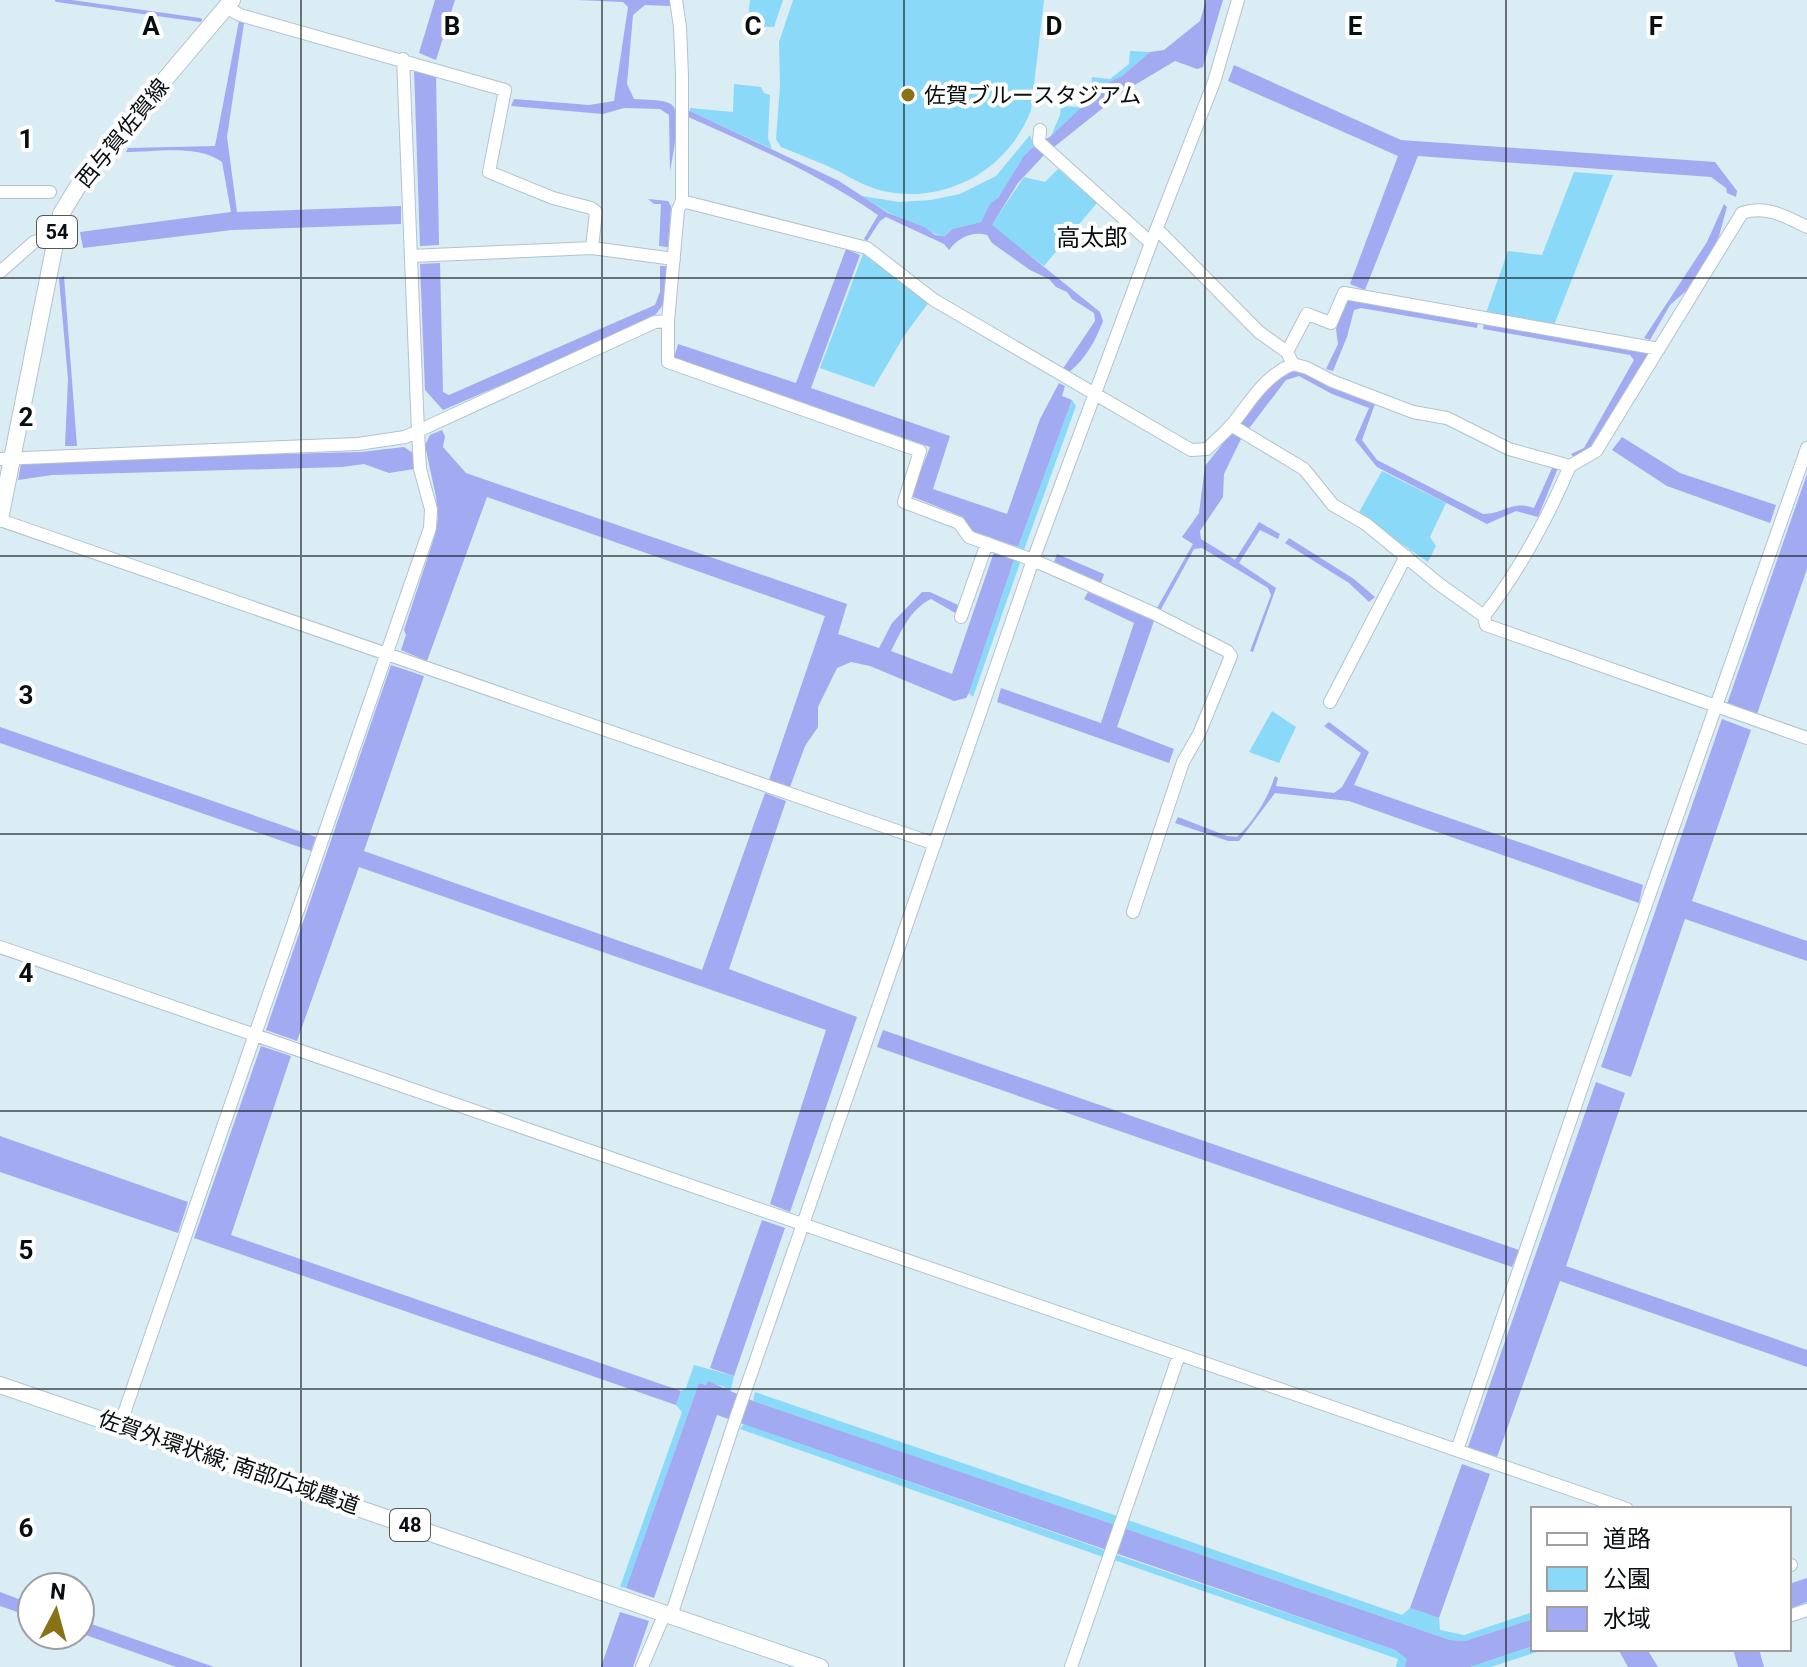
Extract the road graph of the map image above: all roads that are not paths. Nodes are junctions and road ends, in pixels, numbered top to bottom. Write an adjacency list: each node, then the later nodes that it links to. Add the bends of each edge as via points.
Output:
1 (676, 0): 8 (street)
2 (1238, 0): 10 (street, via 1214,82)
3 (229, 4): 4 (street, via 240,15); 11 (main road, 西与賀佐賀線 / 54, via 86,173 61,214)
4 (403, 59): 13 (street, via 505,90 489,172 591,208 596,212); 14 (street)
5 (1039, 136): 12 (street, via 1051,153)
6 (0, 192): 7 (street)
7 (50, 192)
8 (682, 201): 15 (street); 20 (street, via 867,248 934,300)
9 (1807, 227): 18 (street, via 1776,212 1742,213)
10 (1157, 229): 12 (street); 19 (street)
11 (56, 236): 16 (street, via 34,242); 24 (main road, 西与賀佐賀線 / 54)
12 (1151, 243): 20 (street)
13 (592, 248): 14 (street); 15 (street)
14 (411, 256): 22 (street)
15 (674, 259): 17 (street)
16 (2, 267)
17 (668, 321): 22 (street, via 655,322); 27 (street, via 668,362 920,451 904,502 959,523 969,537)
18 (1659, 349): 19 (street, via 1344,293 1331,323 1307,314); 25 (street, via 1596,451)
19 (1290, 358): 21 (street, via 1262,384); 25 (street, via 1332,381 1413,412 1447,418 1509,449)
20 (1094, 394): 21 (street, via 1191,450 1207,449); 29 (street)
21 (1233, 426): 28 (street, via 1304,469 1333,505)
22 (418, 432): 24 (street, via 358,444); 32 (street, via 430,528)
23 (1807, 448): 34 (street)
24 (6, 458): 26 (main road, 西与賀佐賀線 / 54)
25 (1570, 466): 30 (street, via 1548,517)
26 (0, 520): 32 (street)
27 (987, 543): 29 (street); 31 (street)
28 (1406, 556): 30 (street); 33 (street)
29 (1033, 560): 36 (street); 37 (street, via 1153,613 1231,656 1183,762)
30 (1484, 616): 34 (street, via 1486,625)
31 (961, 617)
32 (388, 655): 36 (street); 39 (street)
33 (1330, 702)
34 (1717, 707): 35 (street); 44 (street)
35 (1807, 738)
36 (935, 844): 40 (street)
37 (1133, 912)
38 (0, 947): 39 (street)
39 (255, 1037): 40 (street); 43 (street)
40 (803, 1226): 41 (street); 46 (street)
41 (1179, 1355): 44 (street); 49 (street)
42 (0, 1385): 43 (main road, 佐賀外環状線; 南部広域農道 / 48)
43 (120, 1425): 46 (main road, 佐賀外環状線; 南部広域農道 / 48)
44 (1457, 1450): 45 (street)
45 (1621, 1507)
46 (668, 1614): 47 (street); 48 (main road, 佐賀外環状線; 南部広域農道 / 48)
47 (642, 1667)
48 (820, 1667)
49 (1071, 1667)

